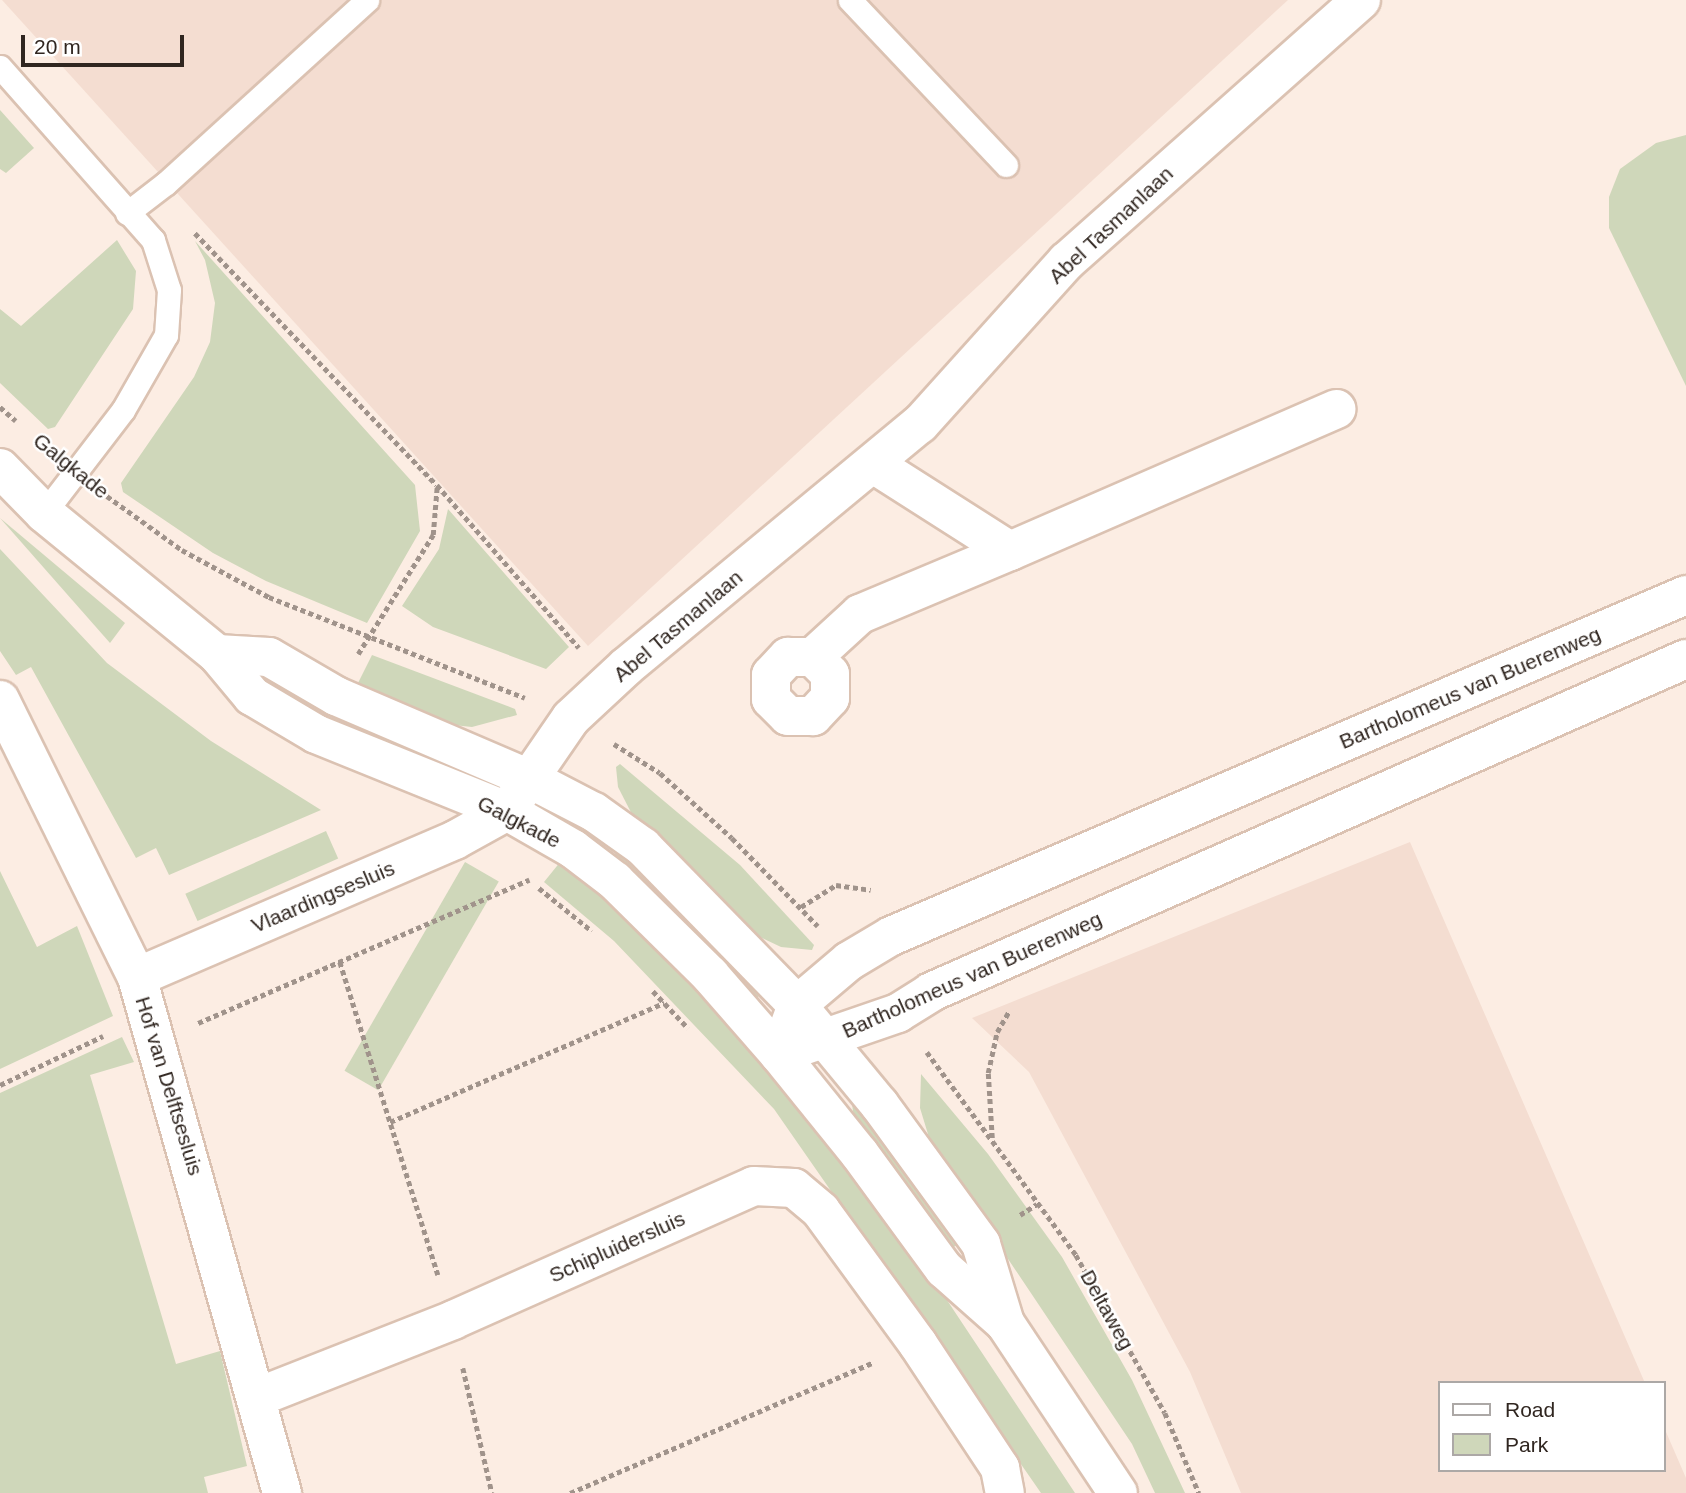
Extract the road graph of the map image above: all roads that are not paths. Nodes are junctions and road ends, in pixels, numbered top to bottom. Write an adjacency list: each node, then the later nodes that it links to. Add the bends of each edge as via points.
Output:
1 (367, 0): 6 (lane)
2 (850, 0): 5 (lane)
3 (1361, 0): 8 (street, Abel Tasmanlaan, via 1067,261 920,424)
4 (0, 67): 6 (lane)
5 (1006, 165)
6 (127, 213): 10 (lane, via 153,240 169,290 166,335 123,410)
7 (1336, 409): 11 (street)
8 (875, 465): 11 (street); 17 (street, Abel Tasmanlaan, via 609,683 571,718)
9 (0, 468): 10 (street, Galgkade)
10 (44, 513): 13 (street, Galgkade)
11 (1010, 551): 14 (street, via 860,614)
12 (1686, 595): 20 (street, Bartholomeus van Buerenweg, via 891,936 849,961)
13 (217, 654): 17 (street, Galgkade, via 269,657 336,696); 18 (street, Galgkade, via 252,696 316,734)
14 (813, 657)
15 (1686, 659): 21 (street, Bartholomeus van Buerenweg, via 931,992 898,1013)
16 (0, 700): 19 (street, Hof van Delftsesluis)
17 (530, 779): 18 (street, Abel Tasmanlaan); 20 (street, Galgkade, via 594,812 643,847)
18 (507, 811): 19 (street, Vlaardingsesluis, via 455,841); 22 (street, Galgkade, via 573,849 615,881 710,975)
19 (137, 977): 24 (street, Hof van Delftsesluis)
20 (797, 1005): 21 (street); 22 (street, Bartholomeus van Buerenweg)
21 (827, 1040): 22 (street, Bartholomeus van Buerenweg); 23 (street, via 981,1244)
22 (779, 1054): 23 (street, via 944,1269)
23 (1005, 1323): 27 (street)
24 (258, 1397): 25 (street, Hof van Delftsesluis); 26 (street, Schipluidersluis, via 453,1320 754,1186 794,1188 821,1210 918,1343 1000,1468)
25 (282, 1493)
26 (1005, 1493)
27 (1118, 1493)

